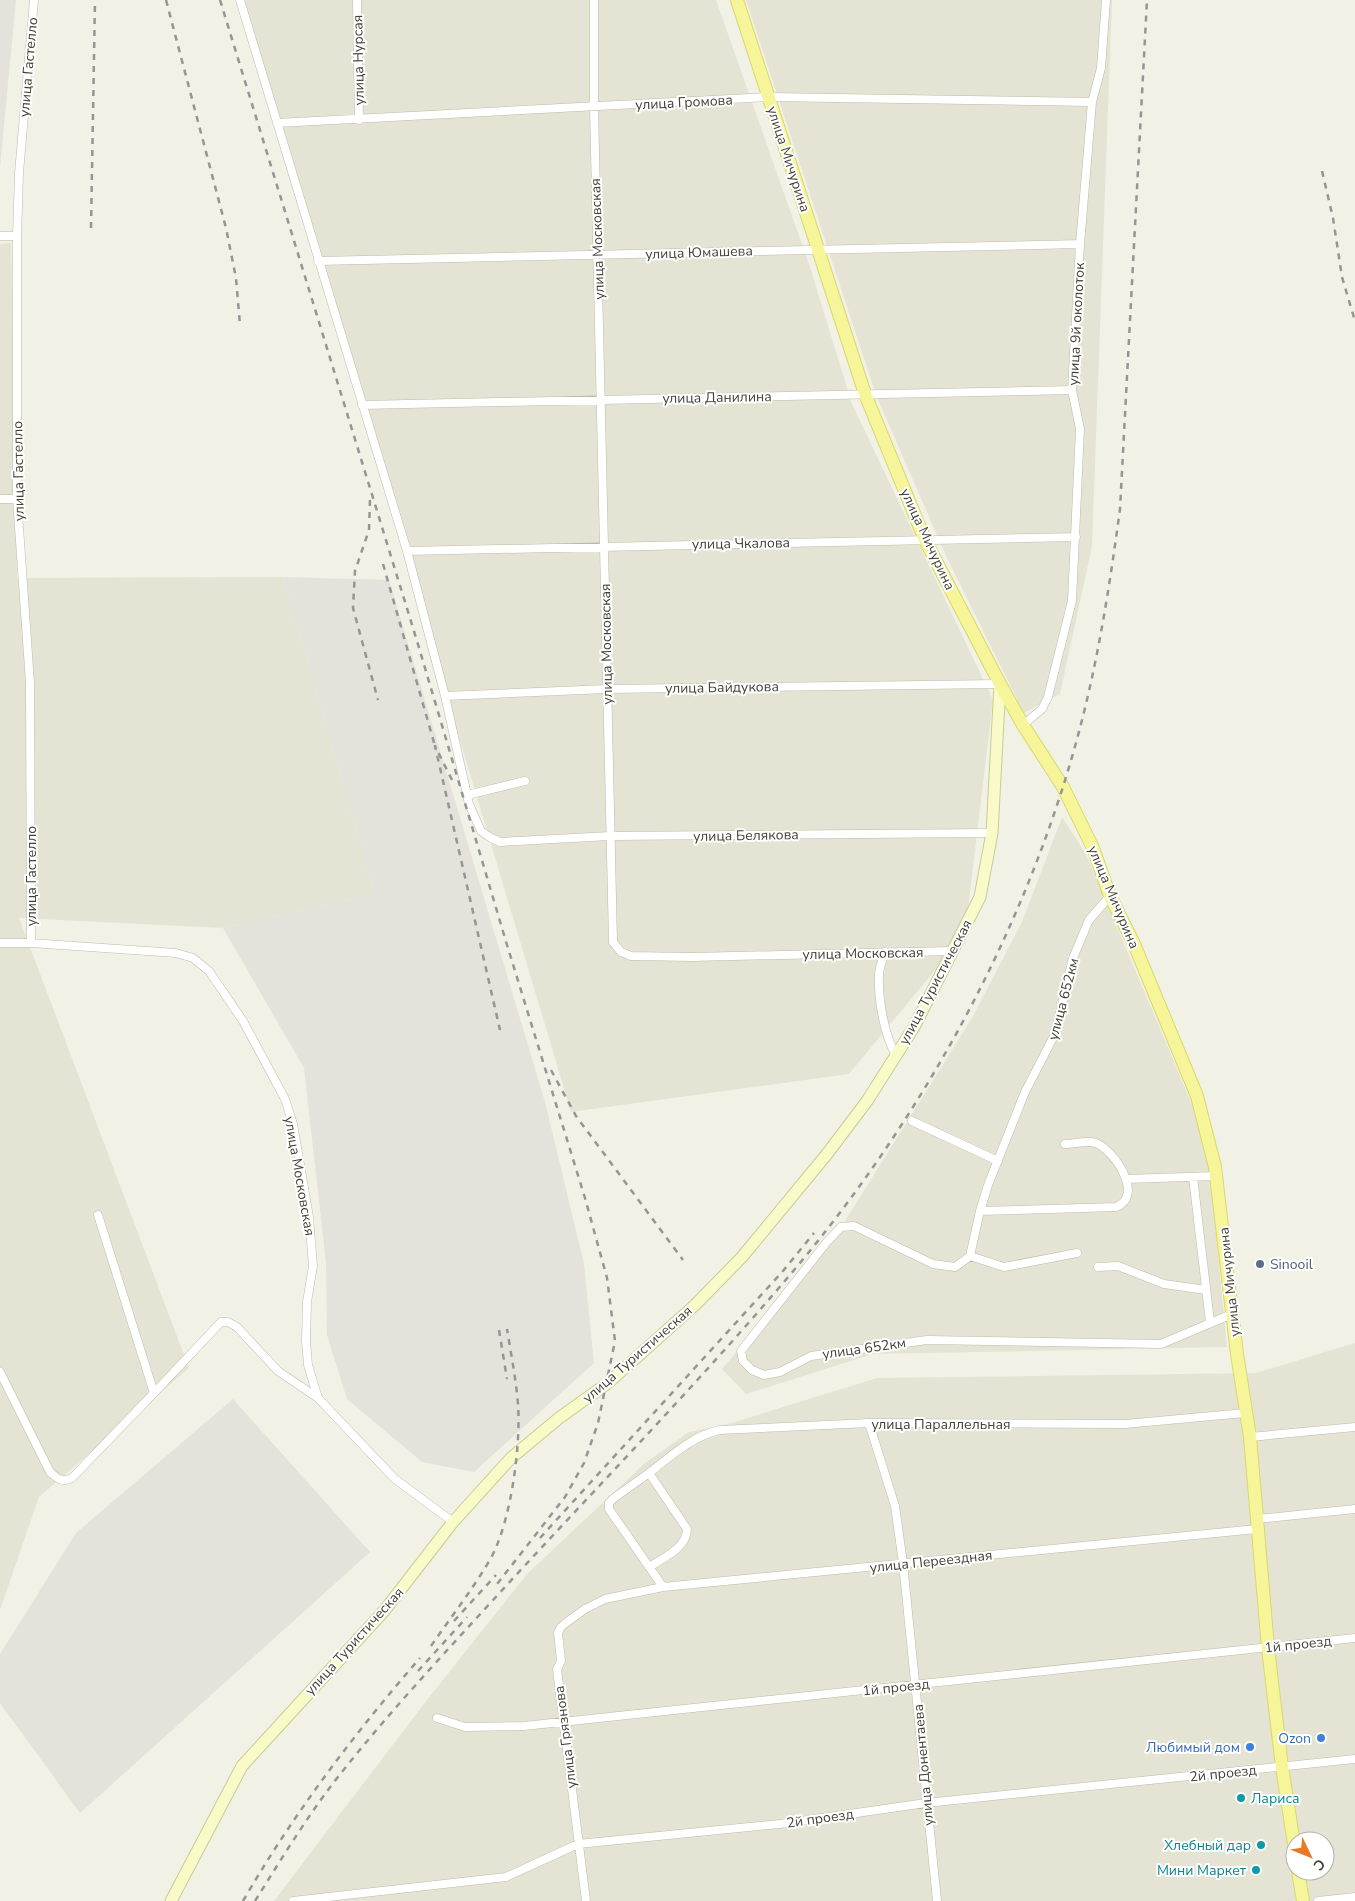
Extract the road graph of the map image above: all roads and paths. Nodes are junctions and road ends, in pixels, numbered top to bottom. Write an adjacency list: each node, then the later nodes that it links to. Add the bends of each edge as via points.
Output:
1 (34, 0): 13 (street, улица Гастелло)
2 (240, 0): 11 (street)
3 (357, 0): 10 (street, улица Нурсая)
4 (594, 0): 9 (street, улица Московская)
5 (736, 0): 7 (main road, улица Мичурина)
6 (1106, 0): 8 (street, улица 9й околоток, via 1101,68)
7 (769, 98): 8 (street, улица Громова); 9 (street, улица Громова); 15 (main road, улица Мичурина)
8 (1092, 102): 14 (street, улица 9й околоток)
9 (594, 107): 10 (street, улица Громова); 16 (street, улица Московская)
10 (359, 120): 11 (street, улица Громова)
11 (277, 123): 17 (street)
12 (0, 236): 13 (street)
13 (16, 236): 23 (street, улица Гастелло)
14 (1080, 244): 15 (street, улица Юмашева); 18 (street, улица 9й околоток)
15 (818, 248): 16 (street, улица Юмашева); 19 (main road, улица Мичурина)
16 (598, 254): 17 (street, улица Юмашева); 20 (street, улица Московская)
17 (318, 261): 21 (street)
18 (1072, 390): 19 (street, улица Данилина); 24 (street, улица 9й околоток, via 1080,429)
19 (865, 394): 20 (street, улица Данилина); 25 (main road, улица Мичурина)
20 (602, 399): 21 (street, улица Данилина); 26 (street, улица Московская)
21 (362, 405): 27 (street)
22 (0, 499): 23 (street)
23 (17, 499): 38 (street, улица Гастелло, via 30,683)
24 (1076, 537): 25 (street, улица Чкалова); 31 (street, улица 9й околоток, via 1072,601 1048,696 1042,708)
25 (925, 540): 26 (street, улица Чкалова); 28 (main road, улица Мичурина)
26 (604, 546): 27 (street, улица Чкалова); 29 (street, улица Московская)
27 (407, 551): 30 (street)
28 (1000, 684): 29 (street, улица Байдукова); 31 (main road, улица Мичурина); 34 (street, улица Туристическая)
29 (606, 689): 30 (street, улица Байдукова); 35 (street, улица Московская)
30 (445, 696): 33 (street)
31 (1023, 725): 36 (main road, улица Мичурина, via 1063,787 1093,848)
32 (524, 781): 33 (street)
33 (467, 795): 35 (street, улица Белякова, via 482,831 500,842)
34 (992, 833): 35 (street, улица Белякова); 39 (street, улица Туристическая, via 980,897)
35 (610, 836): 40 (street, улица Московская, via 613,942 621,952 632,956 684,957)
36 (1110, 896): 44 (street, улица 652км, via 1089,920 1073,958 1056,1034 1025,1092); 45 (main road, улица Мичурина, via 1134,944 1194,1087)
37 (0, 943): 38 (street, улица Московская)
38 (31, 943): 58 (street, улица Московская, via 176,953 193,958 209,971 243,1021 285,1099 293,1124 314,1266 307,1302 306,1341 308,1366)
39 (952, 951): 40 (street, улица Московская); 41 (street, улица Туристическая, via 914,1027)
40 (885, 952): 41 (street, via 879,976 883,1014 889,1042)
41 (896, 1055): 65 (street, улица Туристическая, via 867,1101 827,1154 742,1257 695,1305 608,1383 511,1458)
42 (912, 1122): 44 (street)
43 (1065, 1144): 47 (street, via 1094,1142 1105,1148)
44 (998, 1161): 48 (street, улица 652км)
45 (1216, 1176): 46 (street); 54 (main road, улица Мичурина)
46 (1193, 1177): 47 (street); 53 (street)
47 (1126, 1179): 48 (street, via 1127,1196 1116,1207)
48 (980, 1211): 51 (street, улица 652км)
49 (98, 1216): 57 (street)
50 (1077, 1253): 51 (street, via 1004,1267)
51 (970, 1256): 55 (street, улица 652км, via 956,1267 933,1264 854,1226 842,1227 741,1351 743,1361 764,1375 780,1372 811,1356 927,1340 1161,1344)
52 (1098, 1267): 53 (street, via 1118,1266 1164,1284)
53 (1206, 1290): 55 (street)
54 (1232, 1314): 55 (street, улица 652км); 59 (main road, улица Мичурина)
55 (1210, 1322)
56 (0, 1372): 57 (street, via 50,1472 59,1480 66,1481)
57 (154, 1393): 58 (street, via 221,1322 228,1322 237,1327 278,1372)
58 (318, 1398): 65 (street, улица Московская, via 395,1479)
59 (1245, 1413): 60 (street, улица Параллельная, via 1125,1424); 62 (main road, улица Мичурина)
60 (869, 1424): 63 (street, улица Параллельная, via 719,1430 703,1434 685,1445); 67 (street, улица Донентаева, via 895,1506)
61 (1355, 1427): 62 (street)
62 (1250, 1438): 66 (main road, улица Мичурина)
63 (649, 1473): 68 (street, via 687,1529 687,1536 682,1545); 68 (street, улица Параллельная, via 609,1503 609,1508)
64 (1355, 1509): 66 (street, улица Переездная)
65 (453, 1522): 83 (street, улица Туристическая, via 384,1611 242,1766)
66 (1257, 1524): 67 (street, улица Переездная); 72 (main road, улица Мичурина)
67 (904, 1564): 69 (street, улица Переездная); 73 (street, улица Донентаева)
68 (649, 1568): 69 (street)
69 (663, 1587): 70 (street, улица Переездная)
70 (605, 1599): 75 (street, улица Грязнова, via 567,1622 558,1633 561,1661 557,1669)
71 (1355, 1638): 72 (street, 1й проезд)
72 (1268, 1648): 73 (street, 1й проезд); 77 (main road, улица Мичурина)
73 (916, 1685): 75 (street, 1й проезд); 78 (street, улица Донентаева)
74 (438, 1718): 75 (street, 1й проезд, via 465,1727)
75 (563, 1722): 80 (street, улица Грязнова)
76 (1355, 1759): 77 (street, 2й проезд)
77 (1282, 1767): 78 (street, 2й проезд); 79 (main road, улица Мичурина)
78 (926, 1803): 80 (street, 2й проезд, via 780,1824); 86 (street, улица Донентаева)
79 (1292, 1831)
80 (578, 1844): 84 (street, 2й проезд, via 506,1877); 85 (street, улица Грязнова)
81 (1300, 1881): 87 (main road)
82 (1355, 1897): 88 (street)
83 (170, 1901)
84 (292, 1901)
85 (586, 1901)
86 (937, 1901)
87 (1303, 1901)
88 (1318, 1901)

